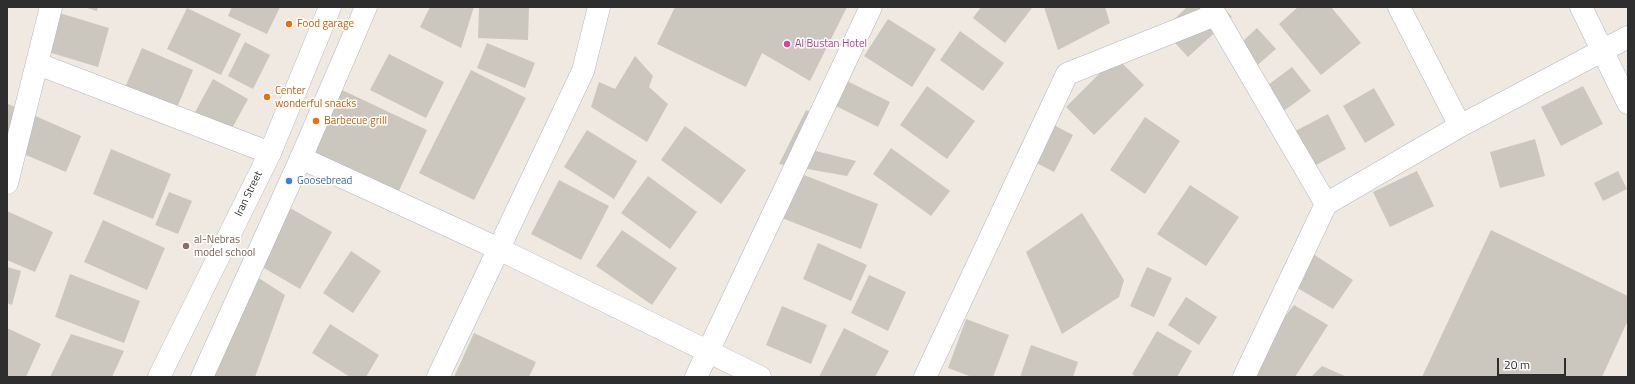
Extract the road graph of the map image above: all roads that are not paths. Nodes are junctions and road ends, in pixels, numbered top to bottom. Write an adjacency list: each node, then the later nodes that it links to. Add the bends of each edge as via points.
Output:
1 (51, 7): 11 (street)
2 (330, 7): 15 (street, Iran Street)
3 (366, 7): 16 (street)
4 (599, 7): 19 (street, via 583,71)
5 (871, 7): 20 (street)
6 (1399, 7): 13 (street)
7 (1581, 7): 10 (street)
8 (1213, 11): 18 (street); 26 (street, via 1067,74)
9 (1628, 37): 10 (street)
10 (1604, 50): 12 (street); 13 (street)
11 (38, 64): 14 (street); 15 (street)
12 (1628, 103)
13 (1460, 126): 18 (street)
14 (11, 150): 17 (street)
15 (270, 153): 21 (street, Iran Street)
16 (301, 158): 19 (street); 22 (street)
17 (7, 183)
18 (1326, 204): 27 (street)
19 (499, 249): 20 (street); 23 (street)
20 (708, 351): 24 (street); 25 (street)
21 (159, 377)
22 (202, 377)
23 (438, 377)
24 (696, 377)
25 (760, 377)
26 (925, 377)
27 (1244, 377)

